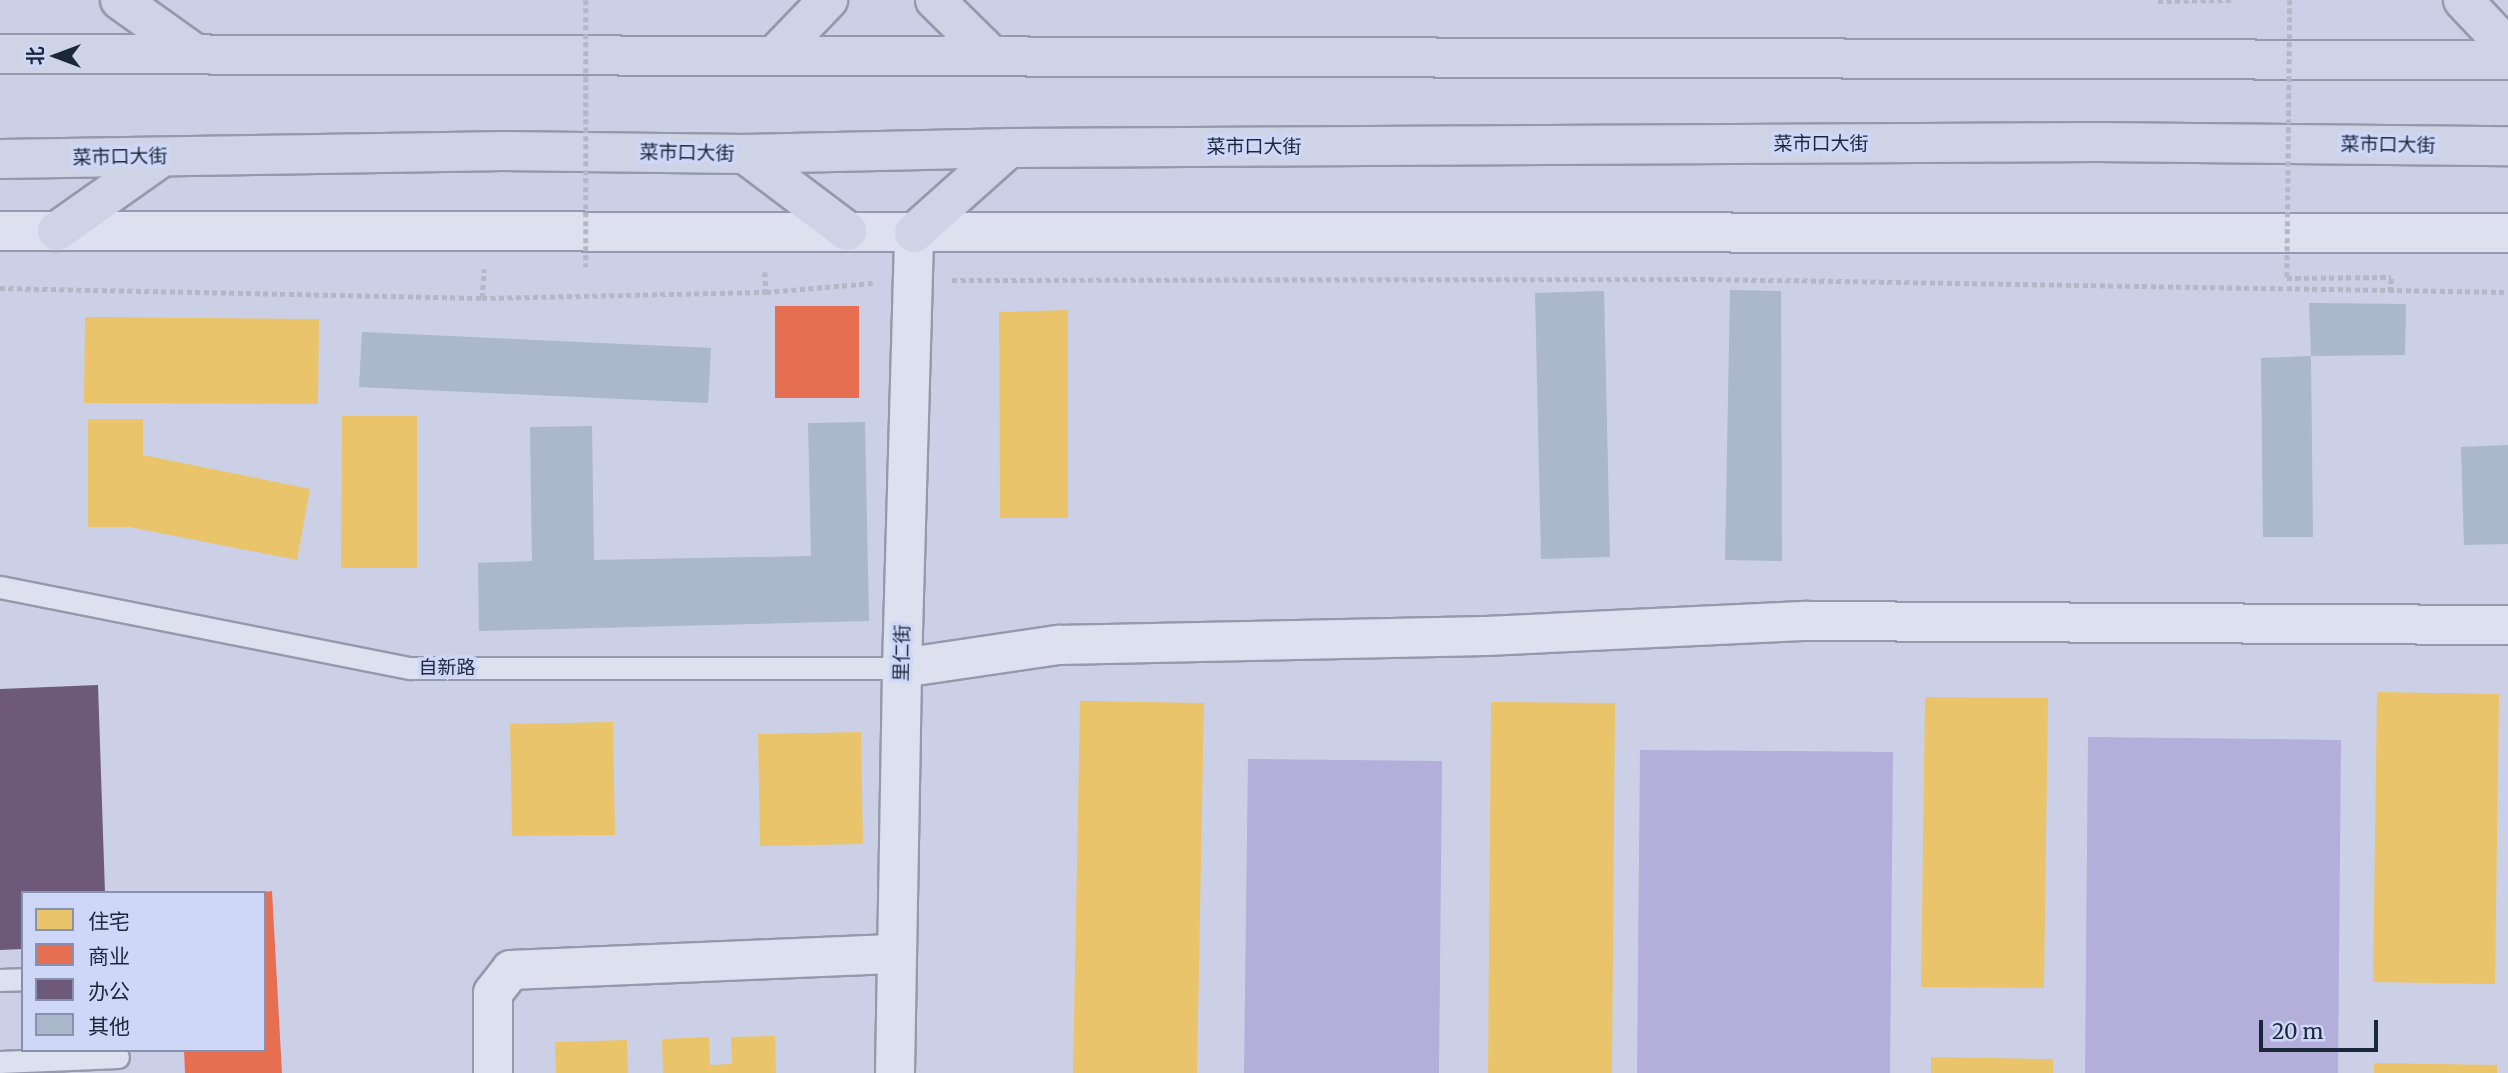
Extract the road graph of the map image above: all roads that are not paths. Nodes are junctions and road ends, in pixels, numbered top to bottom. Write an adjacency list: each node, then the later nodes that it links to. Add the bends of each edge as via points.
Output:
1 (121, 0): 6 (main road)
2 (828, 0): 8 (main road)
3 (935, 0): 9 (main road)
4 (2463, 0): 5 (main road)
5 (2508, 48)
6 (194, 53): 7 (main road); 8 (main road)
7 (0, 54)
8 (777, 54): 9 (main road)
9 (990, 54): 10 (main road)
10 (2508, 60)
11 (2508, 146): 12 (main road, 菜市口大街, via 2084,142)
12 (1009, 148): 13 (main road, 菜市口大街); 19 (main road)
13 (745, 153): 14 (main road, 菜市口大街, via 502,151); 18 (main road)
14 (162, 157): 15 (main road, 菜市口大街); 17 (main road)
15 (0, 159)
16 (0, 231): 17 (street)
17 (57, 231): 18 (street)
18 (848, 231): 19 (street)
19 (914, 233): 20 (street); 23 (street, 里仁街)
20 (2508, 233)
21 (0, 587): 23 (lane, 自新路, via 410,668)
22 (2508, 625): 23 (street, via 1808,621 1486,636 1058,645)
23 (902, 668): 24 (street, 里仁街)
24 (897, 954): 29 (street, via 511,970 493,993); 30 (street, 里仁街)
25 (21, 979): 26 (lane)
26 (0, 980)
27 (118, 1060): 28 (lane)
28 (0, 1062)
29 (493, 1073)
30 (895, 1073)

